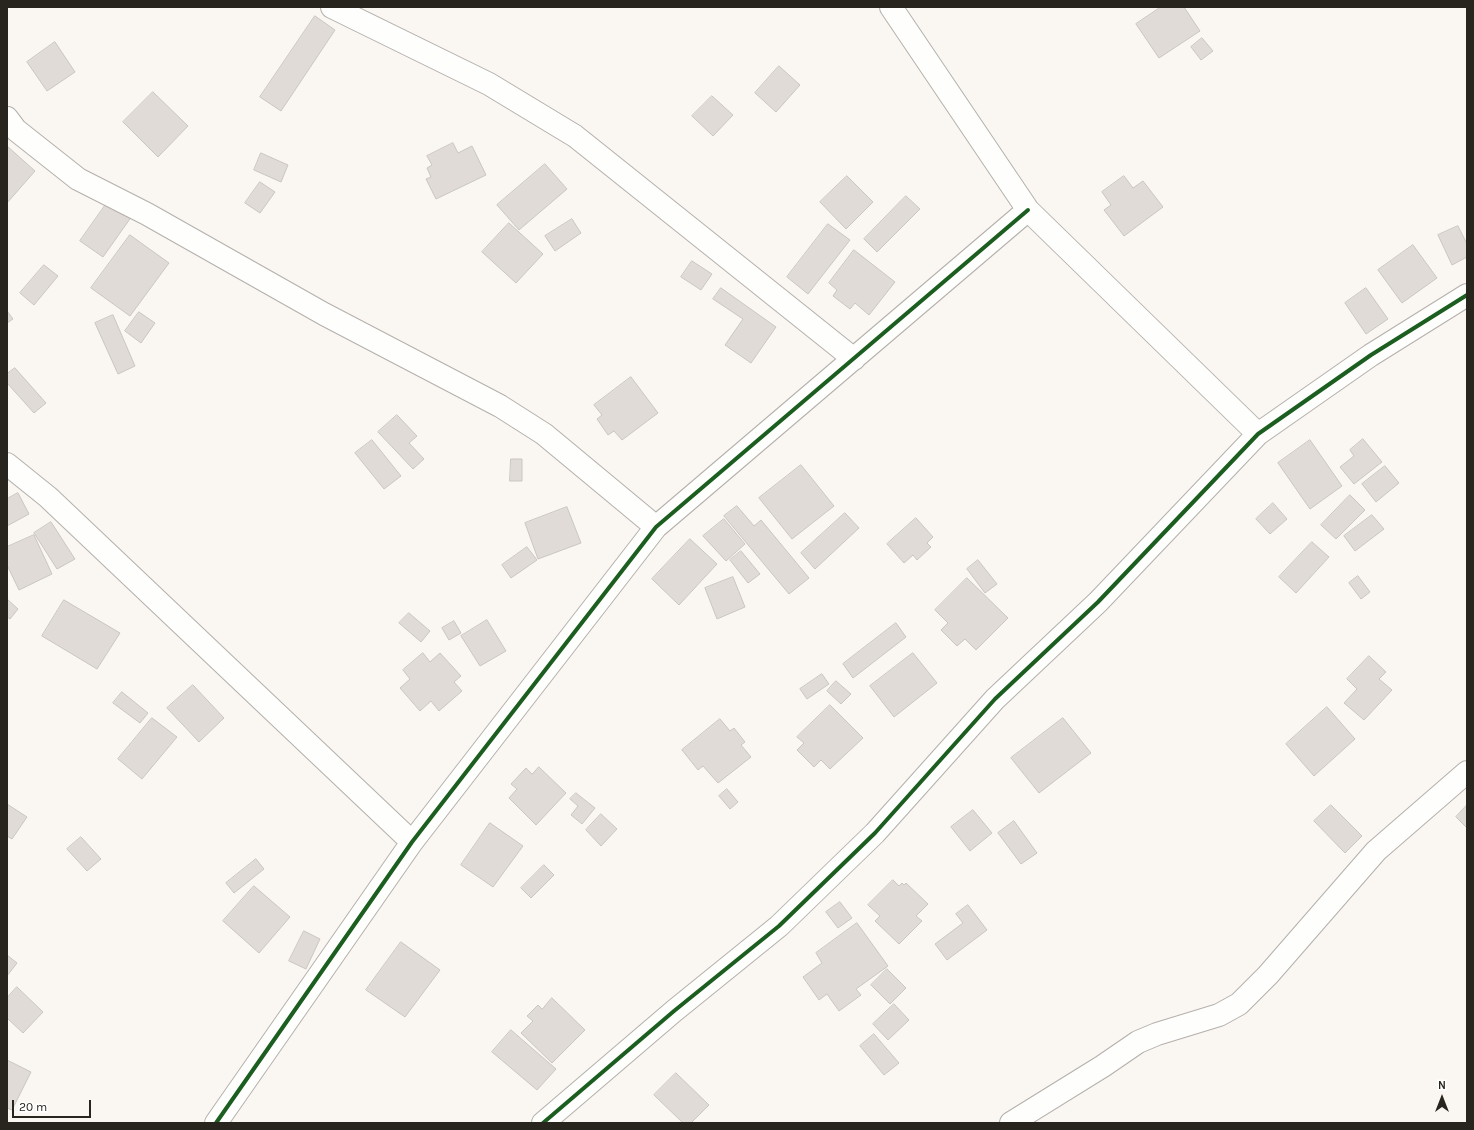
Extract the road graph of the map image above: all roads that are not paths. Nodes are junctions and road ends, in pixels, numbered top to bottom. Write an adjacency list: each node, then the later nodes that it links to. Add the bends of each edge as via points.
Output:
1 (332, 7): 6 (street, via 489,84 575,136)
2 (891, 7): 4 (street)
3 (7, 118): 9 (street, via 16,130 78,179 506,410 544,434)
4 (1028, 210): 6 (street); 7 (street)
5 (1467, 295): 7 (street, via 1371,355)
6 (854, 359): 9 (street)
7 (1258, 434): 13 (street, via 1098,602 995,699 875,832 779,926)
8 (7, 464): 11 (street, via 53,502)
9 (656, 527): 11 (street)
10 (1467, 772): 14 (street, via 1376,851 1268,975 1239,1004 1219,1015 1138,1042)
11 (412, 842): 12 (street)
12 (216, 1123)
13 (542, 1123)
14 (1011, 1123)

